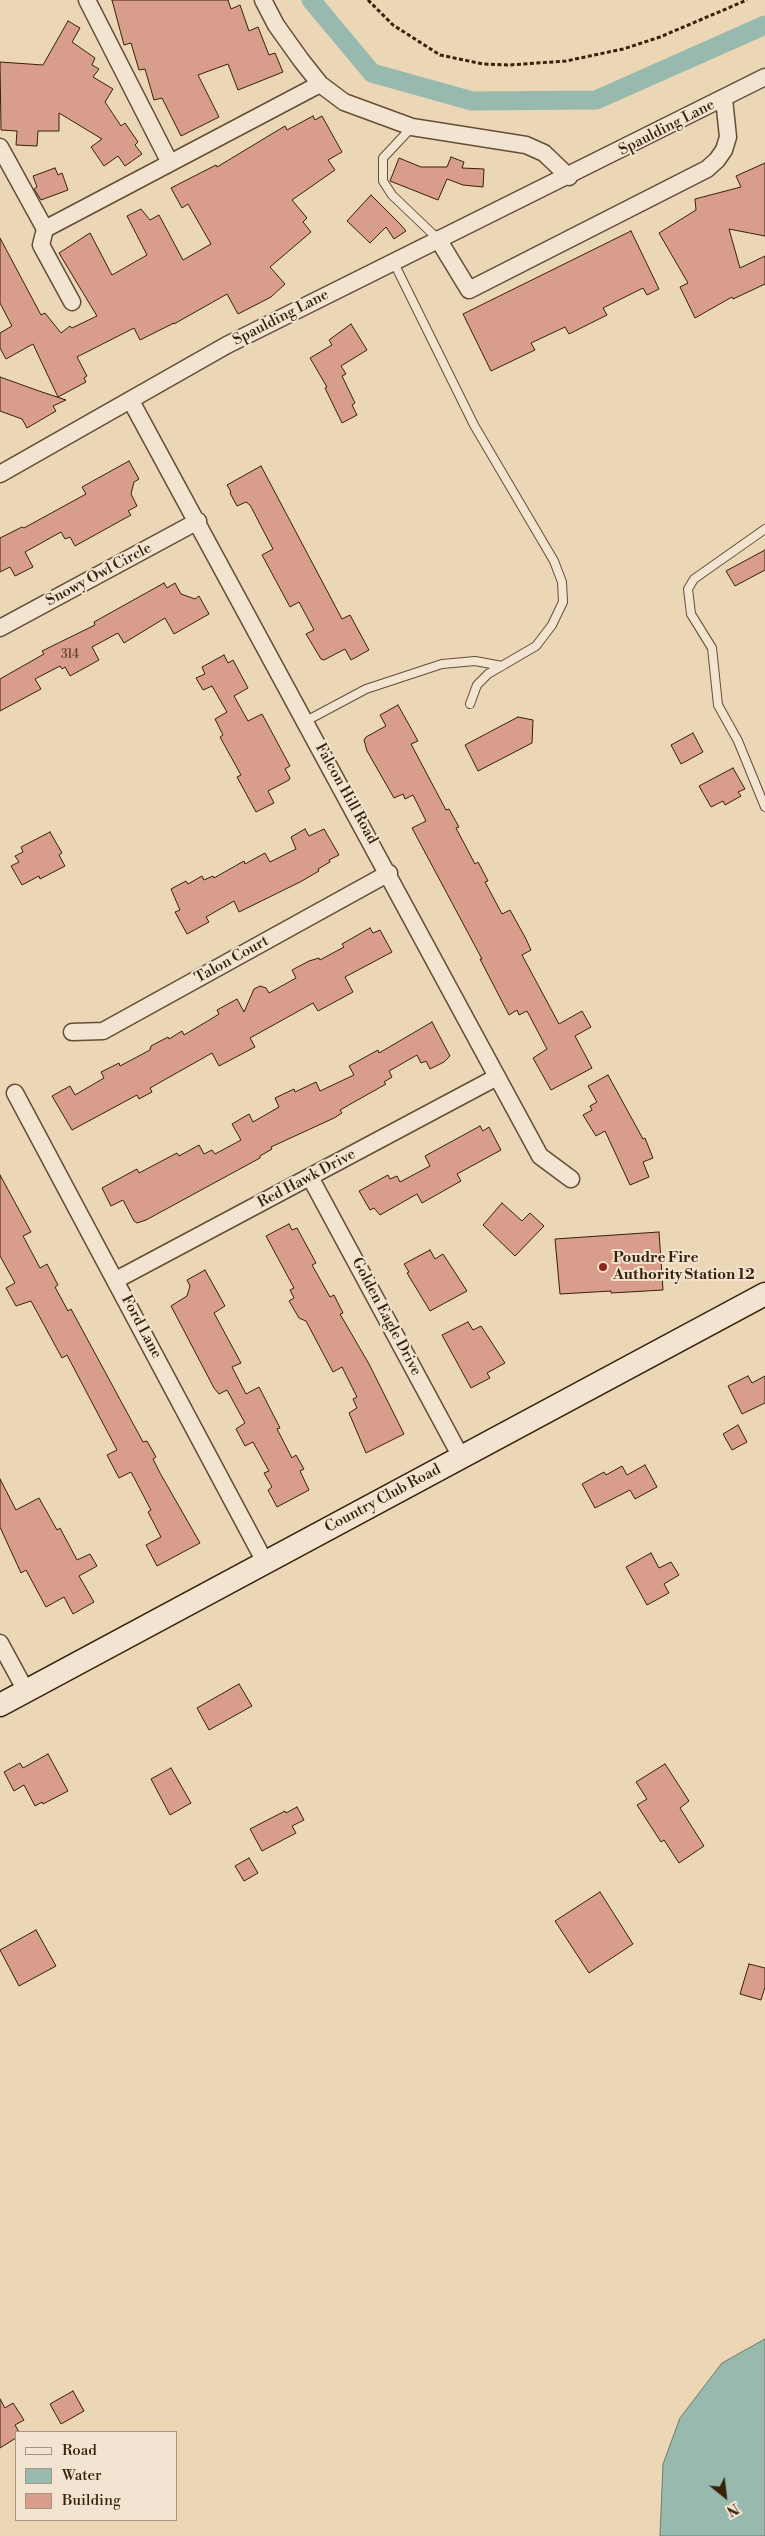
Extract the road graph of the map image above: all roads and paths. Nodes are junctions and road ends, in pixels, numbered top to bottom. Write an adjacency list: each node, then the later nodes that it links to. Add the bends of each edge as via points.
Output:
1 (87, 0): 10 (street)
2 (263, 0): 6 (street, via 281,32)
3 (368, 0): 4 (path, via 394,24 440,54 509,66 566,61 623,49 660,37)
4 (746, 0)
5 (763, 81): 7 (street, Spaulding Lane)
6 (320, 84): 8 (street, via 344,102); 10 (street)
7 (724, 100): 11 (street, Spaulding Lane); 13 (street, via 728,137 721,155 707,169 469,290)
8 (412, 127): 11 (street, via 526,145 544,152); 13 (lane, via 383,158 383,181 392,195)
9 (0, 147): 12 (street)
10 (170, 163): 12 (street)
11 (569, 177): 13 (street, Spaulding Lane)
12 (45, 229): 15 (street, via 41,245)
13 (438, 239): 14 (street, Spaulding Lane)
14 (393, 261): 16 (street, Spaulding Lane, via 227,345); 21 (lane, via 474,425 554,561 562,582 562,602 552,625 536,646)
15 (72, 302)
16 (131, 401): 17 (street, Spaulding Lane); 18 (street, Falcon Hill Road)
17 (0, 474)
18 (198, 521): 20 (street, Snowy Owl Circle); 23 (street, Falcon Hill Road)
19 (765, 529): 24 (lane, via 694,579 688,589 691,614 712,648 718,706 738,741)
20 (0, 628)
21 (502, 666): 22 (lane, via 477,685); 23 (lane, via 475,661 442,664 366,690)
22 (470, 704)
23 (306, 721): 25 (street, Falcon Hill Road)
24 (765, 806)
25 (389, 873): 26 (street, Talon Court, via 103,1031); 27 (street, Falcon Hill Road)
26 (72, 1032)
27 (497, 1077): 29 (street, Red Hawk Drive); 30 (street, Falcon Hill Road, via 540,1156)
28 (15, 1092): 31 (street, Ford Lane)
29 (310, 1177): 31 (street, Red Hawk Drive); 33 (street, Golden Eagle Drive)
30 (570, 1179)
31 (116, 1280): 34 (street, Ford Lane)
32 (765, 1294): 33 (street, Country Club Road)
33 (461, 1457): 34 (street, Country Club Road)
34 (265, 1562): 36 (street, Country Club Road)
35 (0, 1643): 36 (street)
36 (26, 1691): 37 (street, Country Club Road)
37 (0, 1705)

